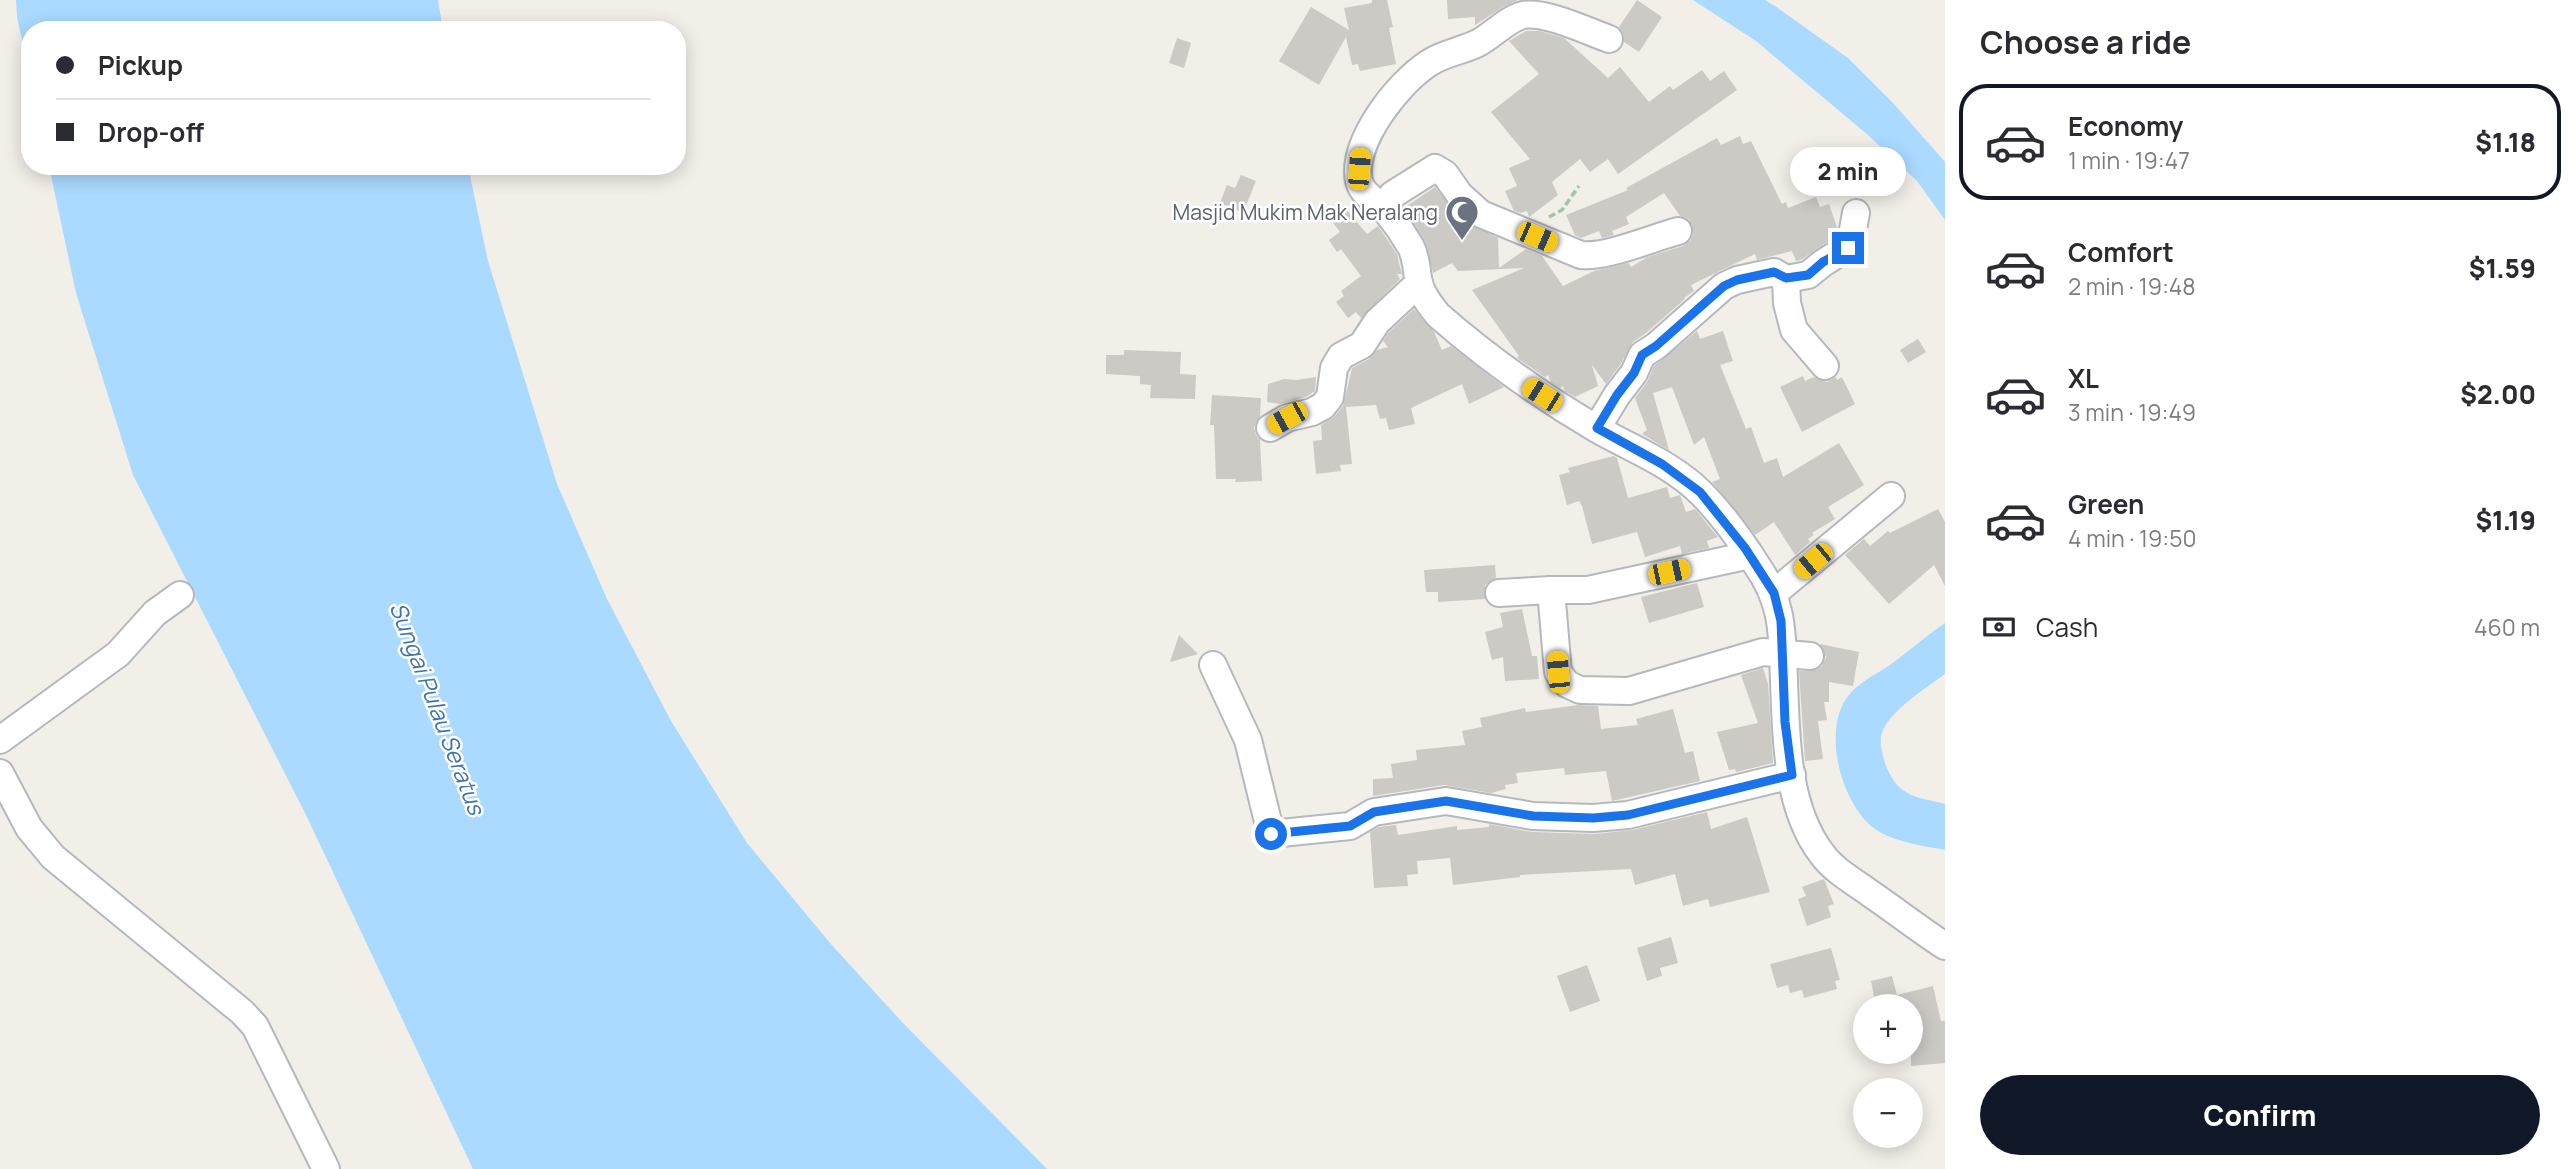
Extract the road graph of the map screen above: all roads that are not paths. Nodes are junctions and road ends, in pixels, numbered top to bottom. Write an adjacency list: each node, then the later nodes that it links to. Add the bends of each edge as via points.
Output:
1 (1609, 39): 2 (street, via 1552,19 1525,15 1476,44 1431,61 1393,97 1360,152 1362,188)
2 (1385, 210): 4 (street, via 1392,195 1435,168 1474,209 1571,252 1590,256); 6 (street, via 1411,248)
3 (1856, 213): 5 (street, via 1850,246 1808,275)
4 (1678, 231)
5 (1786, 278): 7 (street, via 1794,330); 9 (street, via 1774,272 1759,274 1713,294 1642,355)
6 (1419, 283): 8 (street, via 1377,322 1362,345 1341,356 1324,407); 9 (street, via 1428,302 1453,328 1524,383)
7 (1825, 366)
8 (1270, 428)
9 (1597, 428): 11 (street, via 1662,464 1700,492)
10 (1891, 496): 14 (street)
11 (1750, 555): 12 (street, via 1588,590); 14 (street)
12 (1552, 590): 13 (street); 16 (street, via 1558,672 1567,684 1580,690 1629,691 1763,652)
13 (1499, 593)
14 (1774, 593): 16 (street)
15 (180, 595): 19 (street, via 155,613 118,654)
16 (1783, 654): 17 (street); 21 (street)
17 (1810, 656)
18 (1213, 665): 21 (street, via 1248,740 1271,834 1350,826 1374,812 1446,801 1533,816 1628,815)
19 (0, 740)
20 (0, 773): 23 (street, via 29,828 53,857 255,1026)
21 (1792, 775): 22 (street, via 1801,814 1823,855)
22 (1945, 946)
23 (326, 1169)

